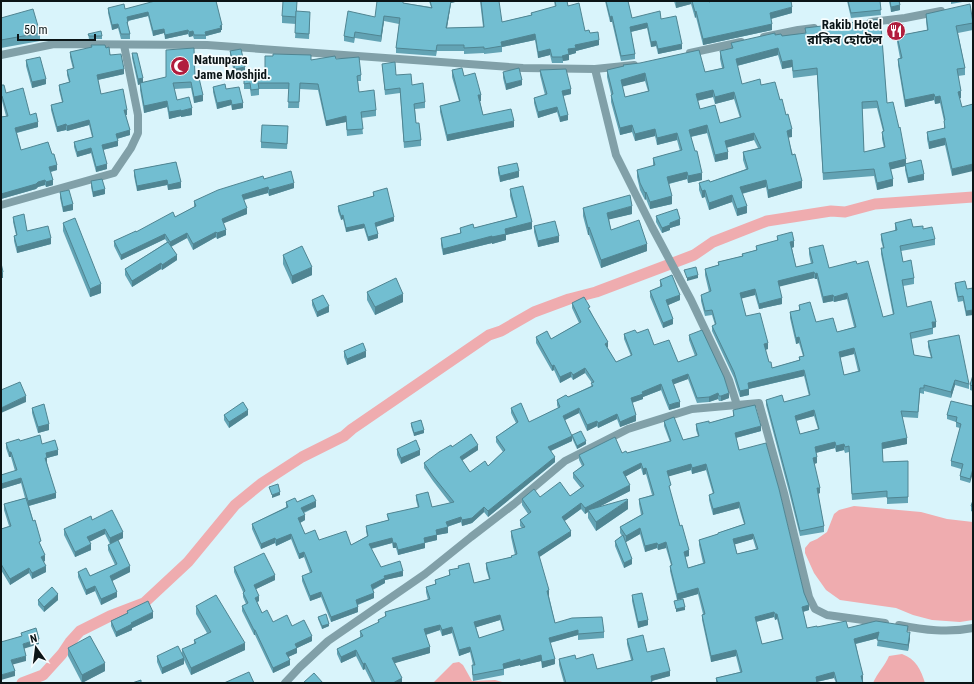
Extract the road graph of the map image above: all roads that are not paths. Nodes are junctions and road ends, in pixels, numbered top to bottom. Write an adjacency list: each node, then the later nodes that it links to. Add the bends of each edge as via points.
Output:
1 (950, 9): 2 (street, via 905,18)
2 (859, 23)
3 (821, 28): 6 (street, via 798,30)
4 (124, 44): 5 (street, via 54,44); 8 (street, via 207,45 523,68); 9 (street, via 138,115 138,133 114,173)
5 (1, 54)
6 (678, 56)
7 (641, 64): 8 (street)
8 (595, 69): 10 (street, via 616,155 691,300 729,380)
9 (1, 205)
10 (737, 405): 11 (street, via 759,403 809,597 815,609 827,615 924,630 956,631); 12 (street, via 692,409 628,429 565,461 425,574 328,641)
11 (973, 628)
12 (286, 683)

